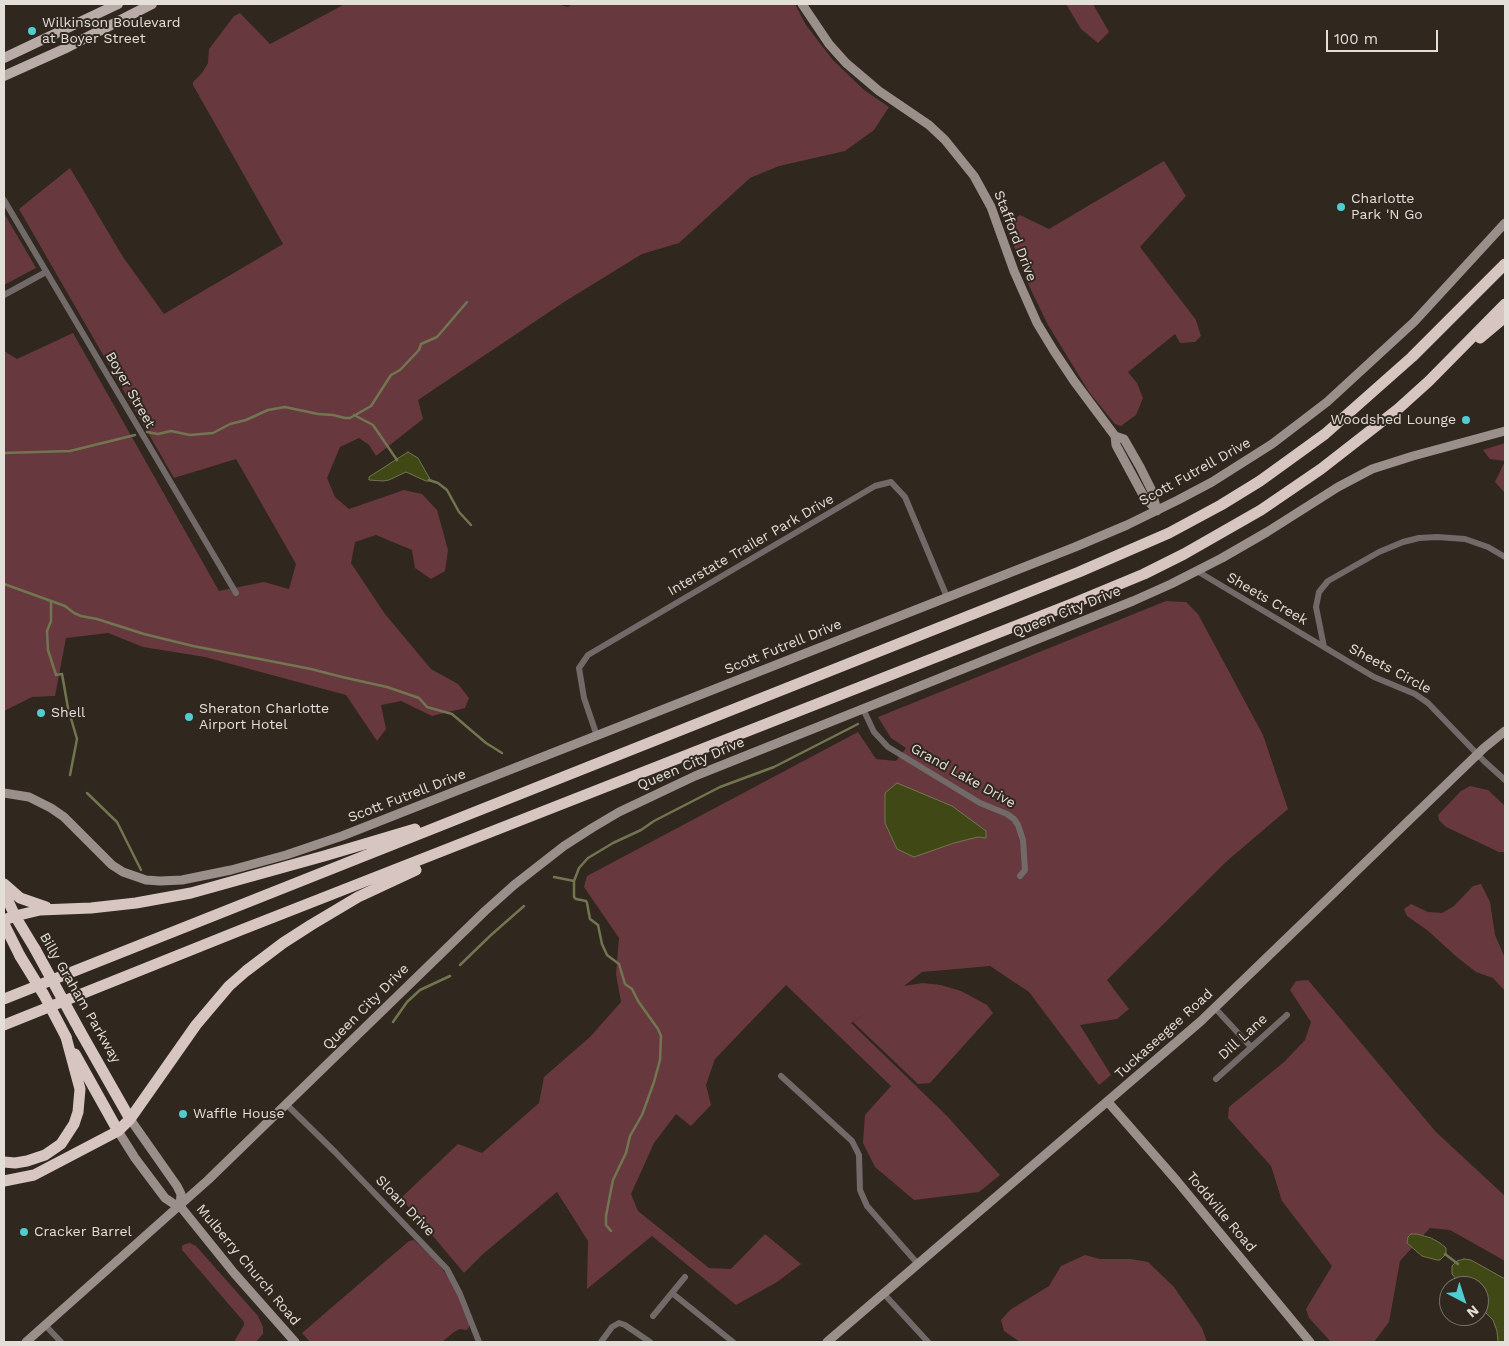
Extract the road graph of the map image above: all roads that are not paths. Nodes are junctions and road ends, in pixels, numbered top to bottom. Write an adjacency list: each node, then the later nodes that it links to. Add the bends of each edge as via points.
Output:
1 (118, 4): 4 (main road)
2 (152, 4): 5 (main road)
3 (802, 4): 15 (street, Stafford Drive, via 846,63 945,140 974,176 990,206 1016,278 1037,323 1114,436 1124,439 1152,491)
4 (4, 58)
5 (4, 76)
6 (4, 200): 9 (street, Boyer Street)
7 (1505, 222): 15 (street, Scott Futrell Drive, via 1414,322 1327,402 1264,449)
8 (1505, 264): 27 (highway, via 1412,357 1325,434 1260,481 1195,519 1080,572)
9 (46, 272): 10 (street); 18 (street, Boyer Street)
10 (4, 295)
11 (1505, 304): 13 (highway)
12 (1505, 317): 13 (highway)
13 (1429, 381): 28 (highway, via 1321,469 1261,510 1144,574)
14 (1505, 430): 17 (street, Queen City Drive, via 1360,475)
15 (1157, 511): 19 (street, Scott Futrell Drive)
16 (1505, 557): 20 (street, via 1476,542 1451,537 1419,538 1388,547 1328,581 1319,592 1316,607)
17 (1197, 571): 20 (street, Sheets Creek); 21 (street, Queen City Drive, via 1133,601)
18 (236, 593)
19 (947, 597): 23 (street, Scott Futrell Drive); 23 (street, Interstate Trailer Park Drive, via 904,497 891,482 875,486 588,655 579,668 584,698)
20 (1324, 647): 24 (street, Sheets Circle, via 1428,703)
21 (863, 709): 29 (street, Grand Lake Drive, via 874,732 888,748 980,803 1014,819 1023,840 1025,870); 47 (street, Queen City Drive, via 664,789 564,846 485,911)
22 (1505, 731): 24 (street, Tuckaseegee Road)
23 (597, 736): 26 (street, Scott Futrell Drive, via 286,855 231,870 167,881 146,880 123,872 101,856 64,817 29,797)
24 (1478, 754): 25 (street, Sheets Circle); 37 (street, Tuckaseegee Road)
25 (1505, 780)
26 (4, 793)
27 (468, 815): 32 (highway, via 190,893 91,908); 36 (highway)
28 (508, 826): 39 (highway); 48 (highway, via 358,897 311,924 261,959 229,986 196,1025)
29 (1020, 876)
30 (4, 884): 32 (highway, via 20,898)
31 (4, 892): 33 (highway, Billy Graham Parkway)
32 (50, 908): 33 (highway)
33 (15, 916): 34 (highway); 48 (highway, Billy Graham Parkway, bridge)
34 (4, 920)
35 (4, 924): 42 (highway, bridge)
36 (4, 999)
37 (1214, 1007): 43 (street); 46 (street, Tuckaseegee Road)
38 (1288, 1014): 43 (street, Dill Lane)
39 (29, 1015): 40 (highway); 41 (highway)
40 (4, 1025)
41 (4, 1033)
42 (66, 1037): 49 (highway); 50 (highway, via 80,1089 74,1124 61,1144 45,1155 27,1161)
43 (1251, 1047): 45 (street, Dill Lane)
44 (781, 1076): 53 (street, via 852,1141 859,1156 860,1190 867,1206)
45 (1216, 1079)
46 (1108, 1102): 53 (street, Tuckaseegee Road); 68 (street, Toddville Road)
47 (286, 1104): 52 (street, Queen City Drive); 62 (street, Sloan Drive, via 447,1270 455,1281)
48 (130, 1119): 49 (highway); 52 (street, Mulberry Church Road, via 180,1191)
49 (118, 1131): 51 (highway, via 34,1175); 52 (street, Mulberry Church Road, via 165,1198)
50 (4, 1162)
51 (4, 1181)
52 (180, 1206): 58 (street, Queen City Drive); 61 (street, Mulberry Church Road)
53 (918, 1264): 56 (street, Tuckaseegee Road)
54 (685, 1277): 55 (street)
55 (672, 1293): 57 (street); 65 (street)
56 (884, 1294): 66 (street, Tuckaseegee Road); 67 (street)
57 (653, 1316)
58 (46, 1325): 59 (street, Queen City Drive); 60 (street)
59 (26, 1342)
60 (60, 1342)
61 (295, 1342)
62 (479, 1342)
63 (601, 1342): 64 (street, via 619,1323)
64 (650, 1342)
65 (733, 1342)
66 (827, 1342)
67 (928, 1342)
68 (1310, 1342)

